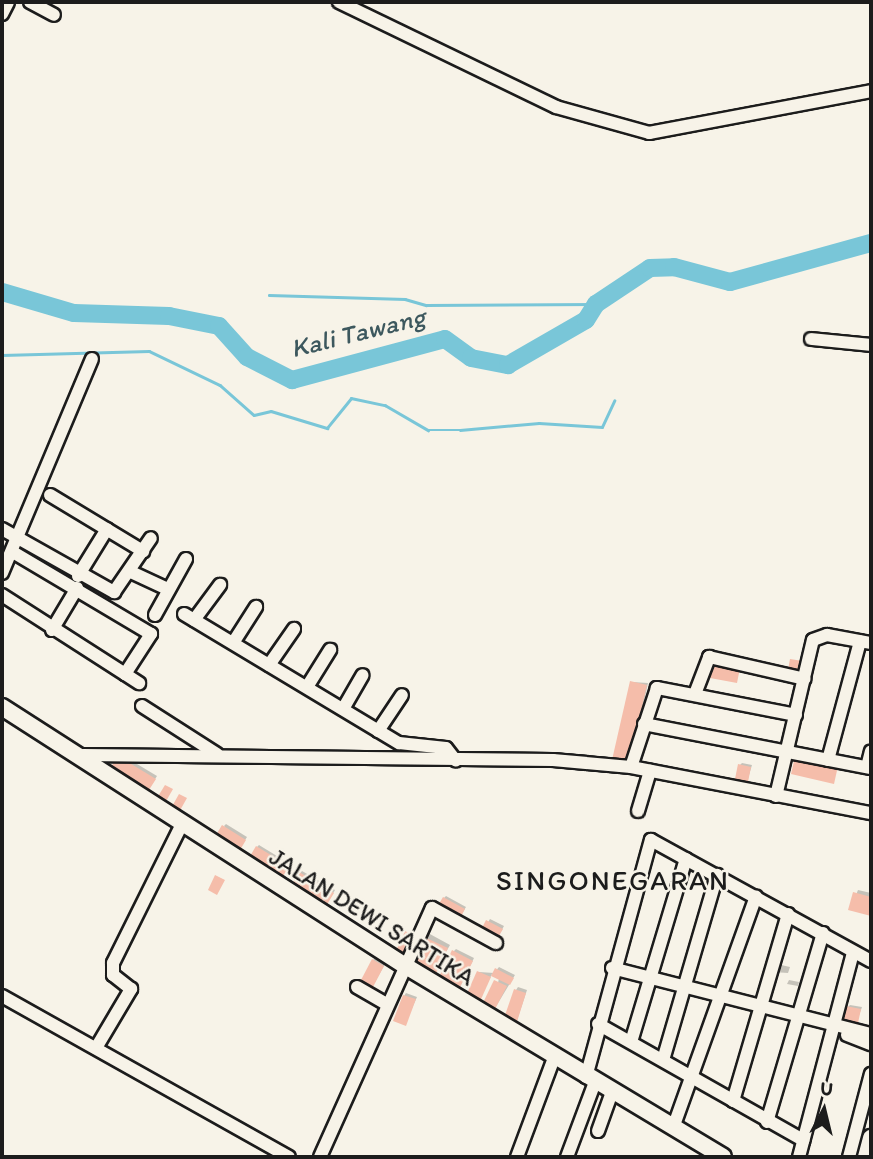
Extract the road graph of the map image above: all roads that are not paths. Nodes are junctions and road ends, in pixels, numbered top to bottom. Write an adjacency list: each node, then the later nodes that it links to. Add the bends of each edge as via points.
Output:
1 (8, 2): 4 (street)
2 (30, 2): 5 (street)
3 (339, 2): 6 (street, via 555,107 649,133)
4 (2, 14)
5 (54, 15)
6 (871, 91)
7 (811, 339): 8 (street)
8 (871, 345)
9 (92, 359): 13 (street)
10 (50, 495): 12 (street)
11 (2, 529): 13 (street)
12 (107, 529): 15 (street); 18 (street)
13 (20, 536): 16 (street); 18 (street)
14 (151, 538): 15 (street)
15 (144, 551): 19 (street)
16 (13, 552): 20 (street); 22 (street)
17 (186, 559): 23 (street)
18 (81, 571): 19 (street, via 114,592); 22 (street)
19 (131, 572): 23 (street)
20 (2, 573)
21 (220, 585): 30 (street, via 189,617)
22 (74, 587): 27 (street); 33 (street, via 150,630)
23 (166, 588): 26 (street)
24 (2, 595): 27 (street)
25 (256, 607): 30 (street)
26 (155, 615)
27 (52, 629): 33 (street)
28 (294, 629): 32 (street)
29 (866, 642): 35 (street, via 819,636); 50 (street)
30 (233, 643): 32 (street)
31 (330, 650): 37 (street)
32 (269, 665): 37 (street)
33 (125, 674): 36 (street)
34 (363, 675): 42 (street)
35 (805, 679): 38 (street, via 709,657); 43 (street)
36 (139, 683)
37 (307, 687): 42 (street)
38 (695, 694): 43 (street); 44 (street, via 655,689)
39 (402, 695): 45 (street)
40 (142, 706): 48 (street)
41 (2, 707): 49 (main road, JALAN DEWI SARTIKA)
42 (342, 709): 45 (street)
43 (796, 715): 47 (street)
44 (644, 724): 47 (street); 53 (street)
45 (378, 731): 51 (street, via 398,743 446,748)
46 (871, 751): 52 (street)
47 (786, 753): 50 (street); 55 (street)
48 (218, 754): 49 (street); 51 (street)
49 (83, 755): 58 (main road, JALAN DEWI SARTIKA)
50 (828, 760): 52 (street)
51 (456, 761): 53 (street)
52 (869, 767)
53 (631, 768): 54 (street)
54 (650, 771): 55 (street); 56 (street)
55 (776, 796): 57 (street)
56 (638, 811)
57 (871, 813)
58 (183, 822): 67 (main road, JALAN DEWI SARTIKA); 82 (street, via 113,963 113,975 131,989)
59 (686, 859): 60 (street); 68 (street, via 649,842); 69 (street)
60 (717, 875): 61 (street); 70 (street)
61 (756, 896): 62 (street); 72 (street)
62 (788, 914): 63 (street); 75 (street)
63 (823, 933): 65 (street); 76 (street)
64 (496, 943): 67 (street, via 432,908)
65 (853, 953): 66 (street); 78 (street)
66 (871, 961)
67 (404, 965): 74 (street); 83 (main road, JALAN DEWI SARTIKA)
68 (612, 968): 69 (street); 77 (street)
69 (647, 976): 70 (street); 80 (street)
70 (684, 985): 72 (street); 84 (street)
71 (357, 987): 74 (street)
72 (723, 995): 75 (street); 87 (street)
73 (2, 996): 82 (street)
74 (385, 1003): 97 (street)
75 (757, 1005): 76 (street); 90 (street)
76 (795, 1016): 78 (street); 91 (street)
77 (597, 1024): 80 (street); 86 (street)
78 (834, 1026): 79 (street); 81 (street); 94 (street)
79 (871, 1034)
80 (631, 1042): 84 (street)
81 (871, 1044)
82 (96, 1048): 96 (street)
83 (554, 1058): 86 (main road, JALAN DEWI SARTIKA); 98 (street)
84 (663, 1060): 87 (street)
85 (871, 1074): 89 (street)
86 (590, 1079): 88 (main road, JALAN DEWI SARTIKA); 99 (street)
87 (696, 1079): 90 (street); 92 (street)
88 (612, 1092): 92 (main road, JALAN DEWI SARTIKA); 93 (street)
89 (868, 1097): 101 (street)
90 (733, 1101): 91 (street)
91 (767, 1122): 94 (street)
92 (673, 1128): 95 (main road, JALAN DEWI SARTIKA)
93 (598, 1131)
94 (803, 1140): 100 (street)
95 (716, 1155)
96 (289, 1157)
97 (320, 1157)
98 (517, 1157)
99 (567, 1157)
100 (799, 1157)
101 (849, 1157)

